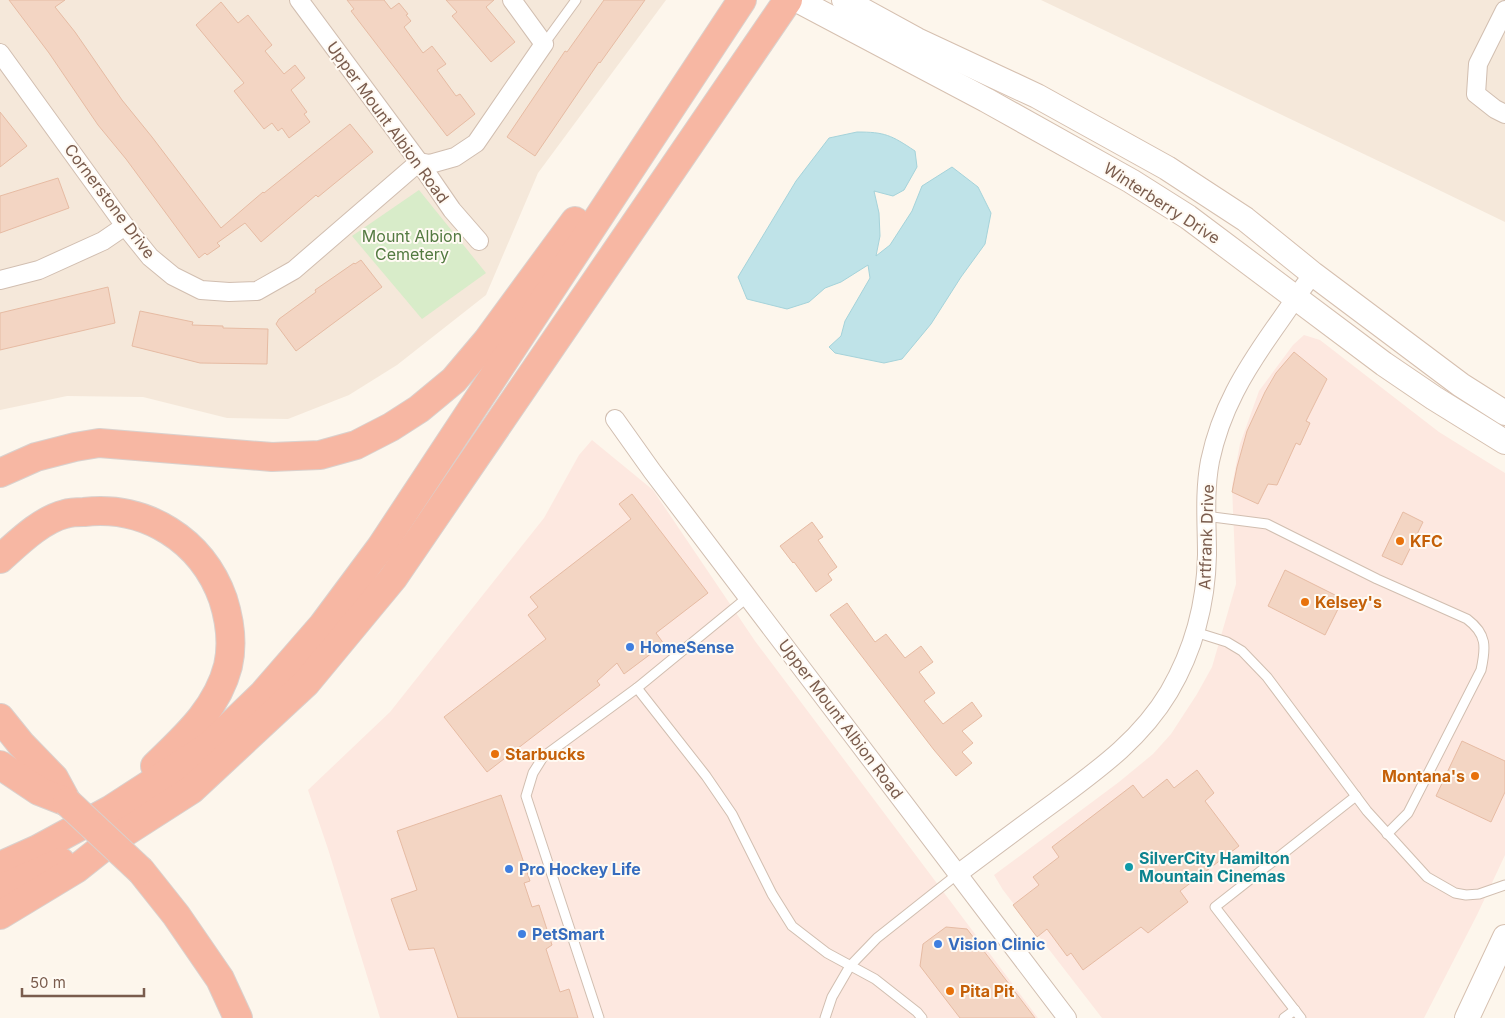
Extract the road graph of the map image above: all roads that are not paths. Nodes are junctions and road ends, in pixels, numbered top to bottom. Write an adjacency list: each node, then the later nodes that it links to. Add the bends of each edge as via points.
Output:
1 (299, 0): 13 (street, Upper Mount Albion Road)
2 (512, 0): 9 (street)
3 (576, 0): 9 (lane)
4 (742, 0): 11 (highway)
5 (788, 0): 34 (highway, via 393,578 306,683 191,790)
6 (797, 0): 18 (street, Winterberry Drive, via 1131,181 1188,217)
7 (844, 0): 16 (street, Winterberry Drive, via 918,40 1037,96 1167,168 1245,219)
8 (1505, 10): 12 (street, via 1478,64 1476,94)
9 (544, 44): 13 (street, via 476,143 455,156 430,164)
10 (0, 53): 14 (street, Cornerstone Drive)
11 (683, 88): 22 (highway, via 584,209 454,380 391,427 356,445 320,455 272,457 100,443 36,457); 32 (highway, via 381,547 323,625 262,694 209,746)
12 (1505, 114)
13 (420, 162): 14 (street, Cornerstone Drive, via 294,270 257,291 201,290 180,280 150,256); 15 (street, Upper Mount Albion Road, via 452,210)
14 (125, 226): 17 (street, via 103,241 39,270)
15 (479, 241)
16 (1313, 274): 18 (street, Artfrank Drive); 19 (street, Winterberry Drive, via 1461,385)
17 (0, 280)
18 (1295, 296): 21 (street, Winterberry Drive, via 1405,378); 23 (street, Artfrank Drive, via 1246,370 1226,410 1210,462)
19 (1505, 413)
20 (615, 419): 25 (street, Upper Mount Albion Road)
21 (1505, 442)
22 (0, 473)
23 (1205, 516): 26 (street, Artfrank Drive, via 1206,575); 33 (lane, via 1267,524 1467,619 1479,628 1484,642 1481,670 1408,813)
24 (0, 559): 32 (highway, via 39,526 64,514 104,509 138,516 182,539 202,560 218,586 229,617 231,645 221,686 208,711 191,731)
25 (748, 597): 27 (lane); 36 (street, Upper Mount Albion Road)
26 (1195, 632): 30 (lane, via 1227,642 1242,651 1267,677); 36 (street, Artfrank Drive, via 1169,692 1131,741 1100,768)
27 (637, 688): 41 (lane, via 696,762 732,814 772,894 792,926); 44 (lane, via 543,757 533,773 526,796)
28 (0, 718): 31 (highway, via 54,778)
29 (0, 766): 31 (highway, via 38,791)
30 (1356, 796): 33 (lane); 42 (lane, via 1215,907)
31 (67, 802): 43 (highway, bridge, via 141,871 176,915 220,979)
32 (110, 810): 35 (highway)
33 (1387, 834): 37 (lane, via 1427,877 1455,893 1479,894)
34 (110, 842): 38 (highway); 39 (highway, via 76,869)
35 (0, 866)
36 (959, 873): 41 (lane, via 878,938); 47 (street, Upper Mount Albion Road)
37 (1505, 885)
38 (0, 888)
39 (0, 915)
40 (1505, 937): 50 (street)
41 (850, 966): 45 (lane, via 832,997); 46 (lane, via 876,979)
42 (1295, 1010): 48 (lane); 49 (lane)
43 (238, 1018)
44 (599, 1018)
45 (825, 1018)
46 (922, 1018)
47 (1067, 1018)
48 (1284, 1018)
49 (1301, 1018)
50 (1467, 1018)

